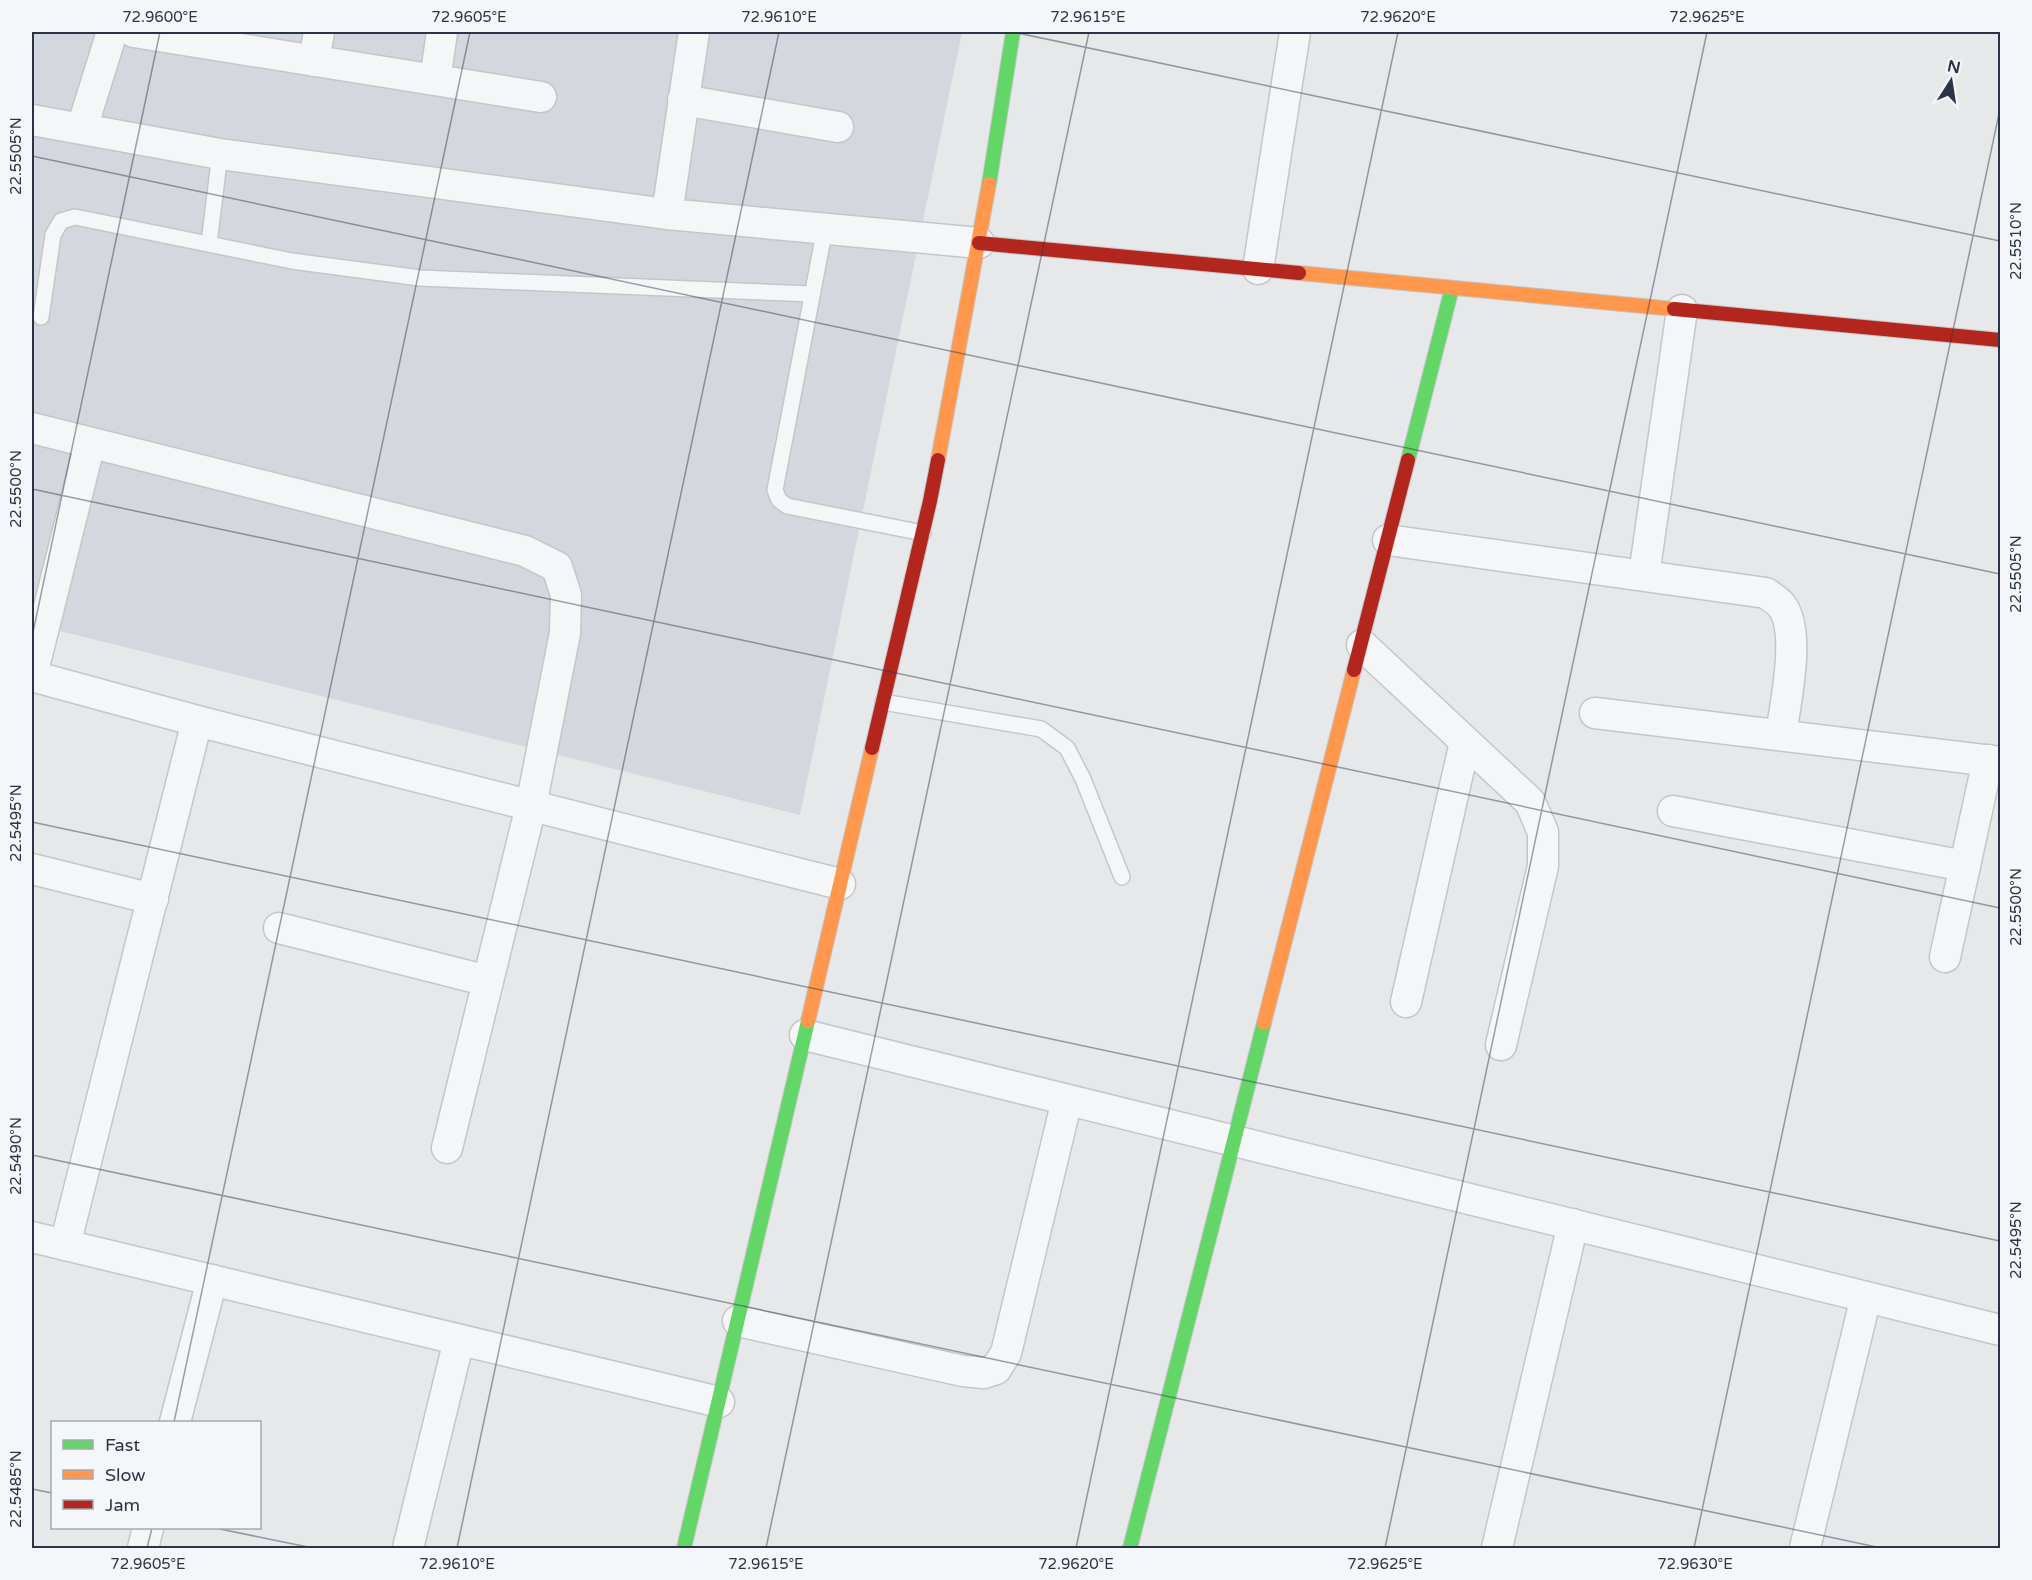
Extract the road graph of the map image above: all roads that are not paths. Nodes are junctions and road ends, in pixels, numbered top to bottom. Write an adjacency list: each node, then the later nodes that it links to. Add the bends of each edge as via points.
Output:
1 (112, 32): 13 (street)
2 (134, 32): 8 (street)
3 (320, 32): 8 (street)
4 (442, 32): 9 (street)
5 (694, 32): 11 (street)
6 (1013, 32): 19 (street)
7 (1295, 32): 20 (street)
8 (314, 61): 9 (street)
9 (435, 81): 10 (street)
10 (541, 97)
11 (684, 100): 14 (street); 16 (street)
12 (32, 120): 13 (street)
13 (82, 128): 15 (street)
14 (838, 128)
15 (220, 154): 16 (street); 18 (lane)
16 (667, 214): 17 (street)
17 (825, 228): 19 (street); 22 (lane)
18 (209, 243): 22 (lane, via 292,261 420,278); 24 (lane, via 75,216 61,221 53,235)
19 (979, 243): 20 (street); 28 (street)
20 (1258, 269): 21 (street)
21 (1452, 288): 23 (street); 29 (street)
22 (812, 294): 28 (lane, via 775,490 779,500 787,506)
23 (1682, 309): 25 (street); 30 (street)
24 (41, 317)
25 (2001, 340)
26 (32, 428): 27 (street)
27 (90, 443): 32 (street); 39 (street, via 525,551 557,567 566,595 565,633)
28 (923, 533): 33 (street)
29 (1388, 540): 30 (street); 31 (street)
30 (1644, 575): 36 (street, via 1766,593 1782,606 1790,624 1792,653)
31 (1362, 645): 37 (street); 53 (street)
32 (32, 676): 35 (street)
33 (883, 702): 43 (lane, via 1041,729 1068,748); 44 (street)
34 (1595, 713): 36 (street)
35 (197, 721): 39 (street); 45 (street)
36 (1781, 735): 38 (street)
37 (1466, 742): 49 (street); 51 (street, via 1530,802 1543,832 1543,866)
38 (1994, 761): 41 (street)
39 (531, 806): 44 (street); 48 (street)
40 (1673, 811): 41 (street)
41 (1965, 866): 47 (street)
42 (32, 869): 45 (street)
43 (1122, 877)
44 (840, 884): 50 (street)
45 (153, 899): 57 (street)
46 (279, 928): 48 (street)
47 (1945, 957)
48 (488, 981): 54 (street)
49 (1406, 1002)
50 (805, 1035): 52 (street); 60 (street)
51 (1501, 1045)
52 (1067, 1100): 53 (street); 60 (street, via 1006,1353 996,1369 984,1373 963,1371)
53 (1235, 1141): 55 (street); 69 (street)
54 (447, 1148)
55 (1573, 1224): 59 (street); 70 (street)
56 (32, 1237): 57 (street)
57 (65, 1245): 58 (street)
58 (212, 1280): 62 (street); 64 (street)
59 (1866, 1297): 61 (street); 71 (street)
60 (738, 1321): 63 (street)
61 (2001, 1330)
62 (459, 1340): 63 (street); 67 (street)
63 (719, 1402): 68 (street)
64 (175, 1421)
65 (148, 1529): 66 (street)
66 (143, 1548)
67 (408, 1548)
68 (684, 1548)
69 (1130, 1548)
70 (1497, 1548)
71 (1805, 1548)

